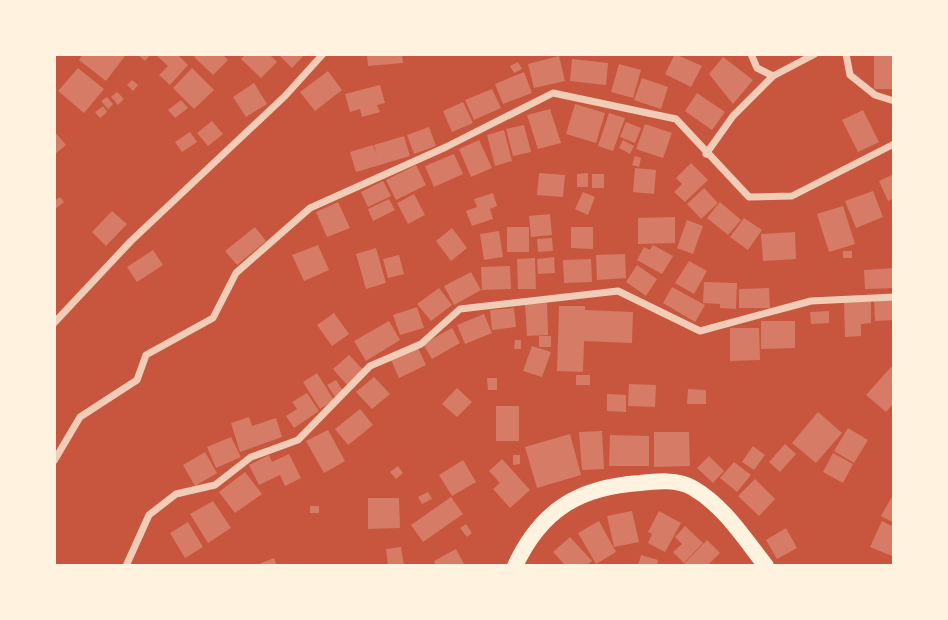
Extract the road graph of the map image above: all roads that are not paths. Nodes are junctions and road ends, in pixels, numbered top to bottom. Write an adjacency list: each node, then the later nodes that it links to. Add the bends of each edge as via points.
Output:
1 (323, 54): 10 (street, via 285,96 131,241)
2 (751, 54): 5 (street, via 757,68)
3 (815, 54): 5 (street)
4 (846, 54): 6 (street, via 850,75 875,95)
5 (773, 76): 8 (street, via 733,117)
6 (894, 101)
7 (894, 144): 8 (street, via 792,196 749,197)
8 (706, 154): 11 (street, via 676,119 553,93 310,208 236,273 213,318 146,355 137,380 80,417)
9 (894, 297): 12 (street, via 811,301 701,331 618,291 460,309 421,344 370,366 298,440 251,457 215,485 176,494 149,515)
10 (54, 323)
11 (54, 461)
12 (126, 566)
13 (515, 566): 14 (highway, via 526,543 554,510 607,486 654,482 692,487 722,510)
14 (766, 566)

